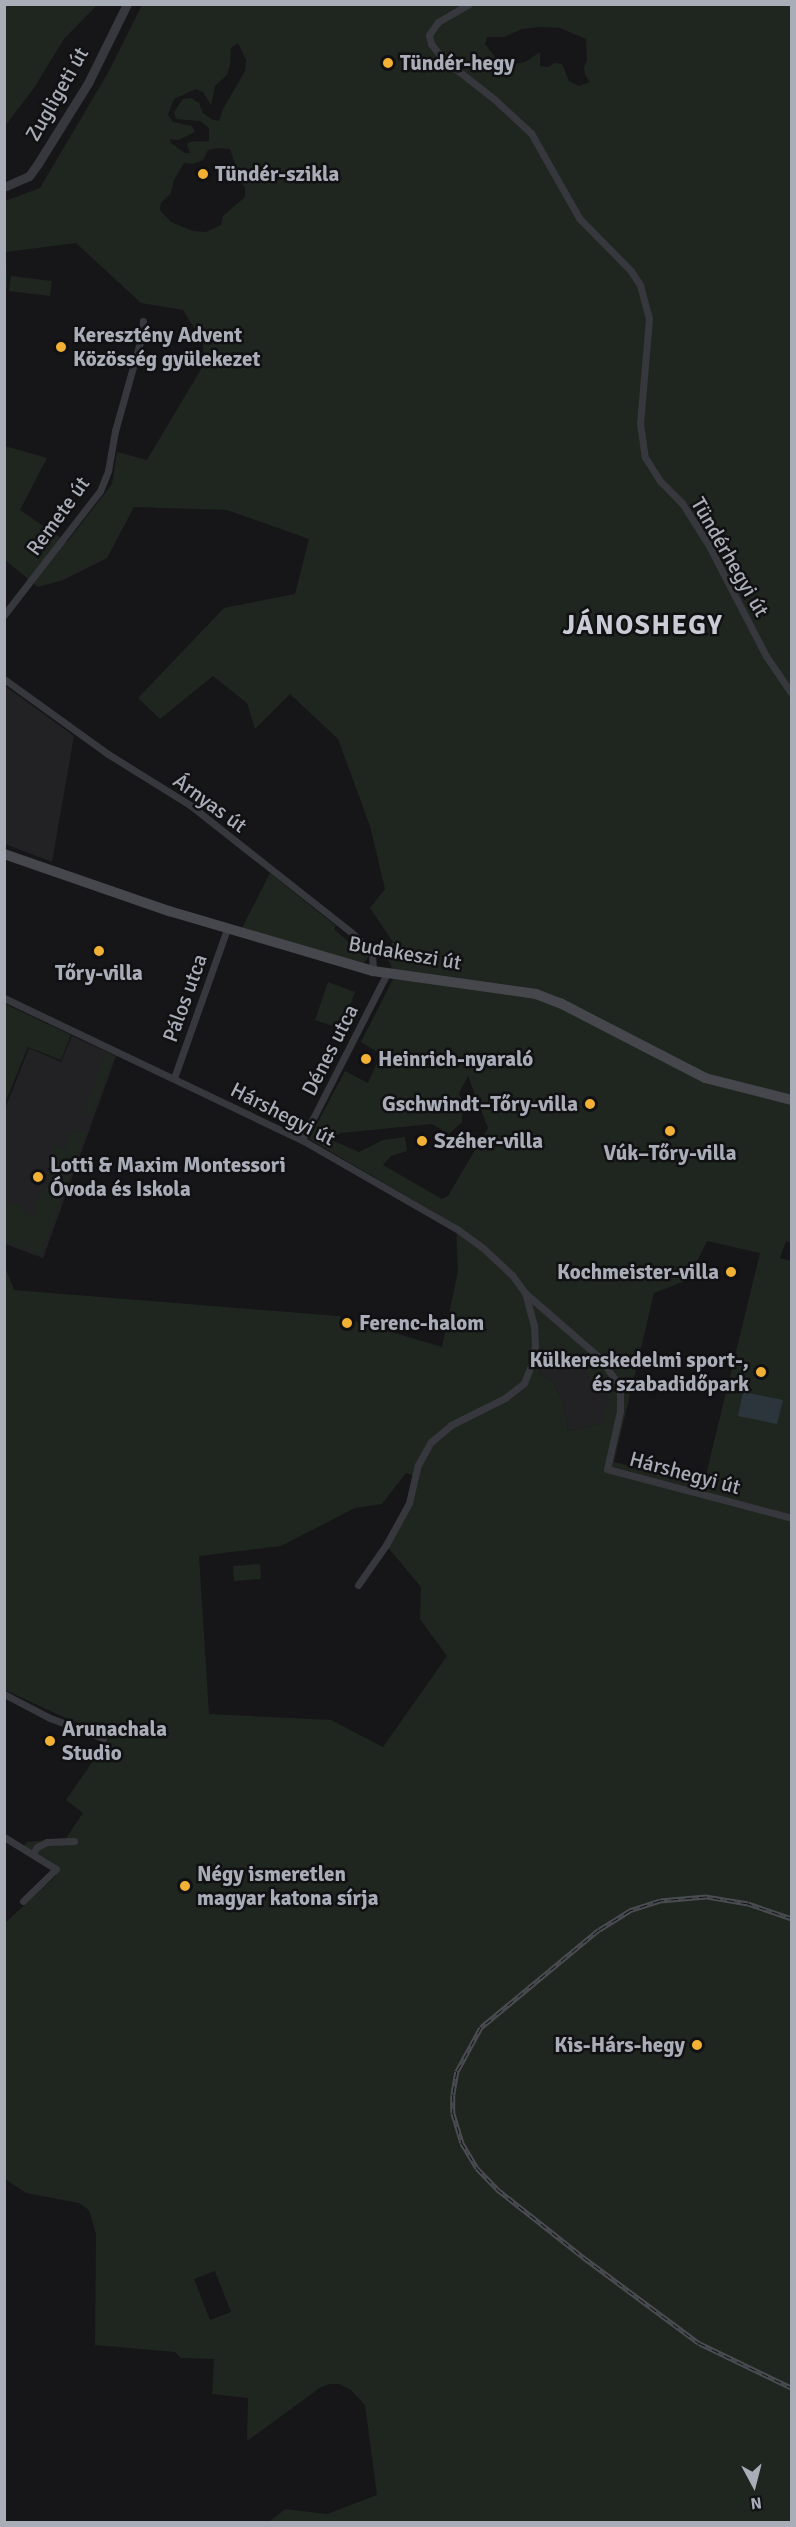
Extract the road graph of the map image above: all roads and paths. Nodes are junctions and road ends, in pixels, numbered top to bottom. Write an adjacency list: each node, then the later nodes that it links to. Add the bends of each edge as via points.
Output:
1 (127, 4): 3 (street, Zugligeti út, via 88,83 37,165 29,176)
2 (469, 4): 7 (street, Tündérhegyi út, via 438,22 429,35 431,44 443,59 531,133 571,207 640,285 649,320 640,423 645,457 708,544 766,656)
3 (4, 187)
4 (143, 321): 5 (street, Remete út, via 108,471 99,491)
5 (4, 615)
6 (4, 679): 10 (street, Árnyas út, via 108,754 190,805 343,926 372,952)
7 (792, 693)
8 (4, 854): 9 (main road, Budakeszi út)
9 (227, 929): 10 (main road, Budakeszi út); 13 (street, Pálos utca)
10 (373, 971): 11 (main road, Budakeszi út)
11 (387, 974): 14 (main road, Budakeszi út, via 536,994 705,1078); 15 (street, Dénes utca)
12 (4, 998): 13 (street, Hárshegyi út)
13 (174, 1078): 15 (street, Hárshegyi út)
14 (792, 1100)
15 (302, 1140): 16 (street, Hárshegyi út, via 458,1229 512,1275)
16 (525, 1293): 17 (street, Hárshegyi út, via 600,1358 620,1387 620,1411 607,1470); 18 (street, Hárshegyi út, via 535,1345 524,1383 505,1398 451,1425 431,1442 418,1465 409,1503)
17 (792, 1518)
18 (358, 1586)
19 (4, 1694): 20 (street, via 50,1718)
20 (103, 1738)
21 (4, 1837): 23 (street)
22 (74, 1841): 23 (street, via 47,1842)
23 (32, 1854): 24 (street, via 56,1869)
24 (23, 1901)

